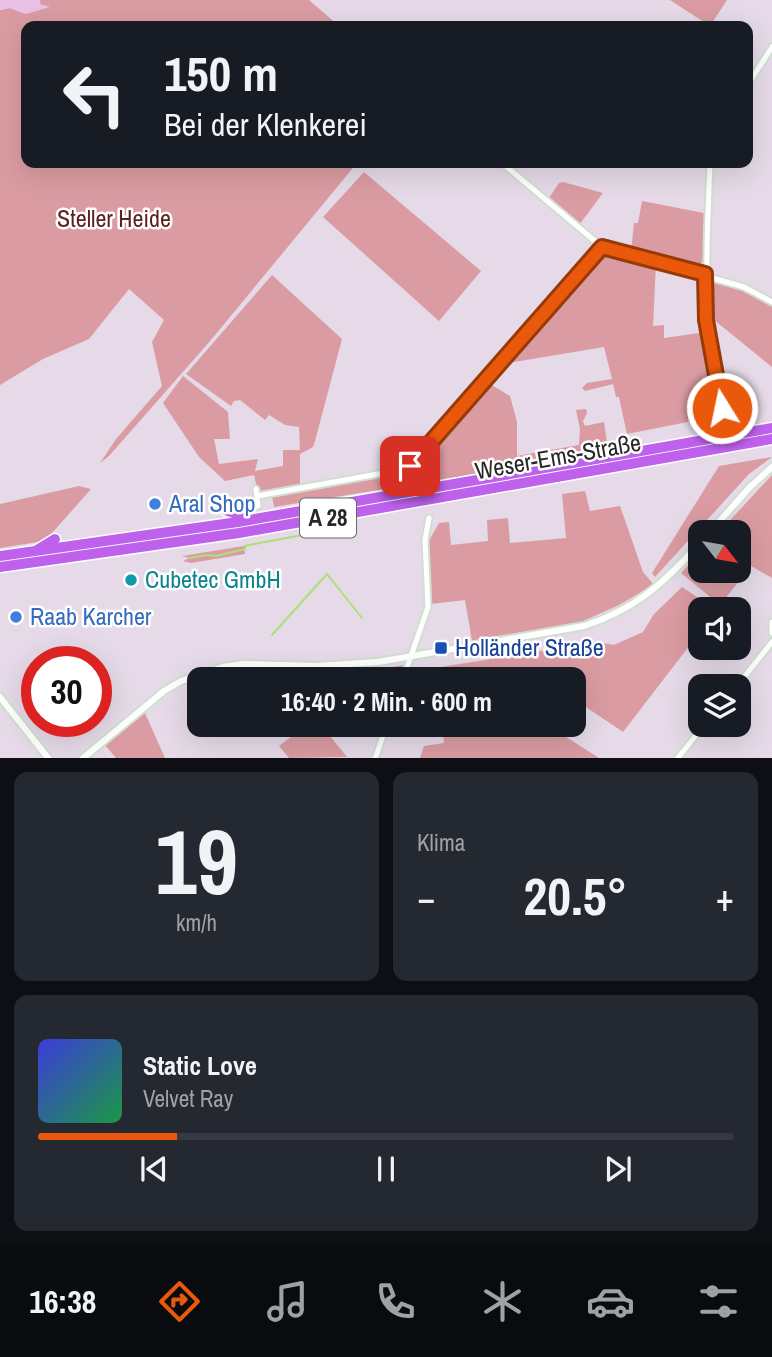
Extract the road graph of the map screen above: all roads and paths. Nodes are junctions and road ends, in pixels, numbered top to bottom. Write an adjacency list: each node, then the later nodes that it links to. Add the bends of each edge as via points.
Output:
1 (772, 47): 2 (street)
2 (753, 77)
3 (508, 168): 5 (street)
4 (710, 168): 6 (street)
5 (602, 247): 6 (street); 14 (street, via 410,466)
6 (705, 274): 7 (street); 8 (street, via 706,320 723,412)
7 (772, 302)
8 (741, 411)
9 (772, 428): 10 (highway, A 28)
10 (748, 438): 11 (highway, A 28); 18 (highway, Weser-Ems-Straße / A 28); 24 (highway, Weser-Ems-Straße / A 28, via 239,533)
11 (772, 439)
12 (772, 467): 19 (street)
13 (256, 489): 14 (street)
14 (257, 496): 15 (street)
15 (258, 506)
16 (225, 510): 18 (highway)
17 (429, 518): 28 (street, via 425,540 428,607)
18 (252, 519): 21 (highway, Weser-Ems-Straße / A 28)
19 (721, 520)
20 (55, 539): 21 (highway)
21 (36, 551): 22 (highway, Weser-Ems-Straße / A 28)
22 (0, 556)
23 (688, 556): 28 (street, via 646,597 603,620)
24 (0, 567)
25 (772, 622): 26 (street)
26 (772, 633)
27 (772, 642): 30 (street)
28 (411, 657): 29 (street); 35 (street, via 348,665 244,664 201,673 148,702)
29 (407, 667)
30 (747, 674)
31 (0, 697): 34 (street)
32 (382, 737): 36 (street)
33 (694, 737): 37 (street)
34 (49, 758)
35 (82, 758)
36 (375, 758)
37 (677, 758)

